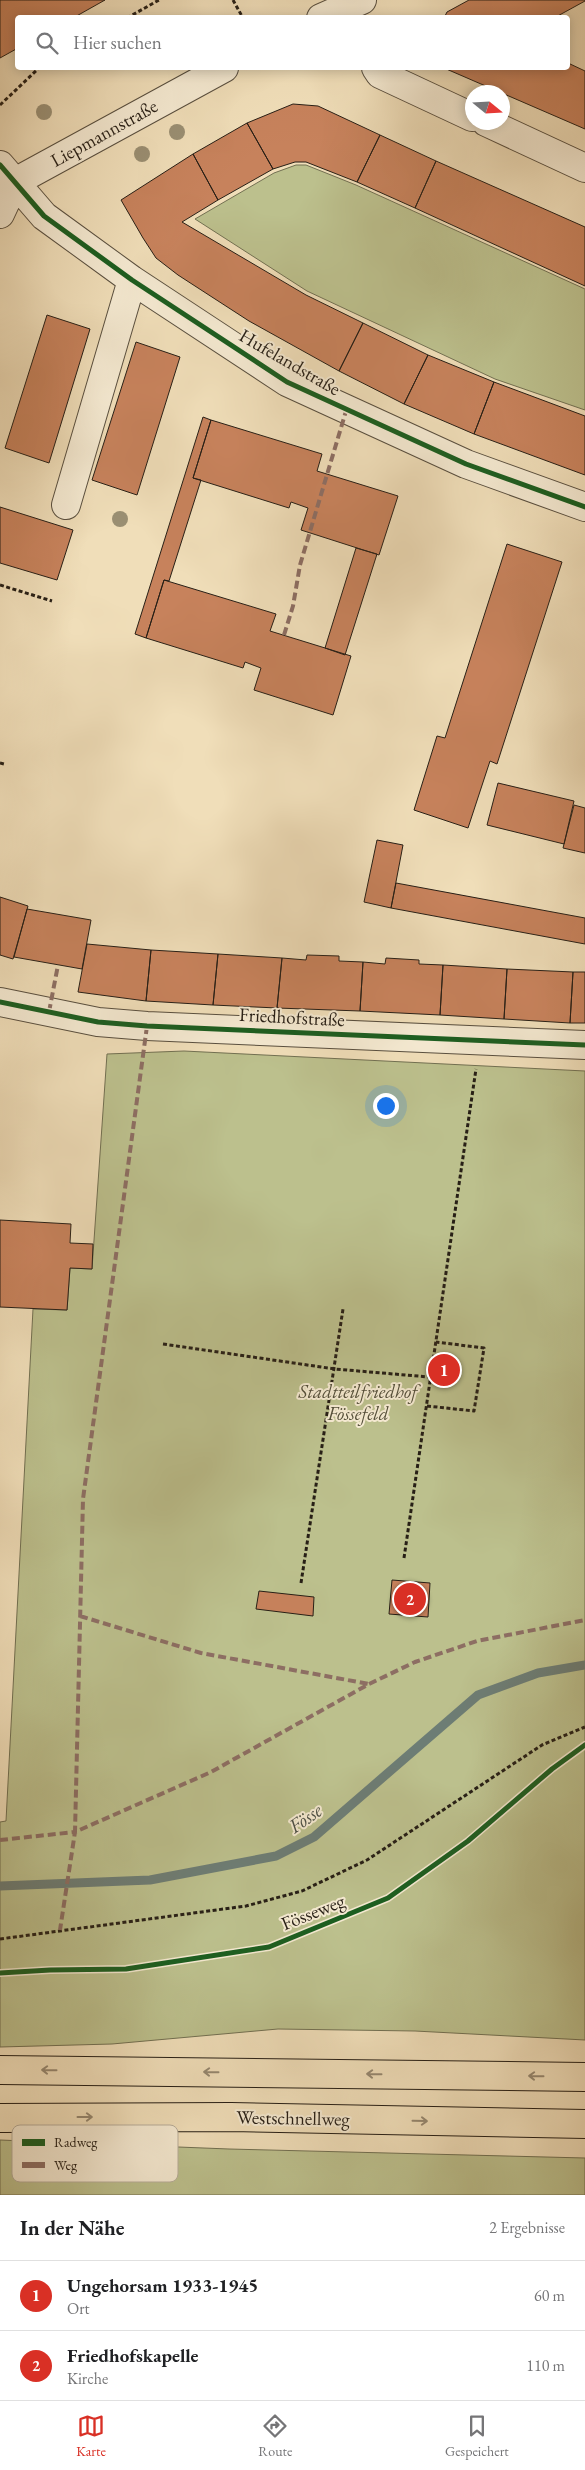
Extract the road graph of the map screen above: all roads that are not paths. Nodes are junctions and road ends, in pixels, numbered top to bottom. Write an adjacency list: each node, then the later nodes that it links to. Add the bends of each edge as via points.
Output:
1 (220, 70): 6 (street, Liepmannstraße)
2 (377, 70): 3 (street)
3 (465, 113)
4 (503, 130): 5 (street)
5 (585, 168)
6 (7, 173): 7 (street); 8 (street, Hufelandstraße, via 44,216)
7 (0, 214)
8 (132, 280): 9 (street); 10 (street, Hufelandstraße, via 287,382 466,464)
9 (66, 505)
10 (585, 508)
11 (0, 1002): 12 (street, Friedhofstraße, via 98,1022)
12 (585, 1045)
13 (11, 2070): 14 (highway, one-way to 13)
14 (585, 2077)
15 (9, 2118): 16 (highway, Westschnellweg, one-way to 16, via 231,2117)
16 (585, 2124)

